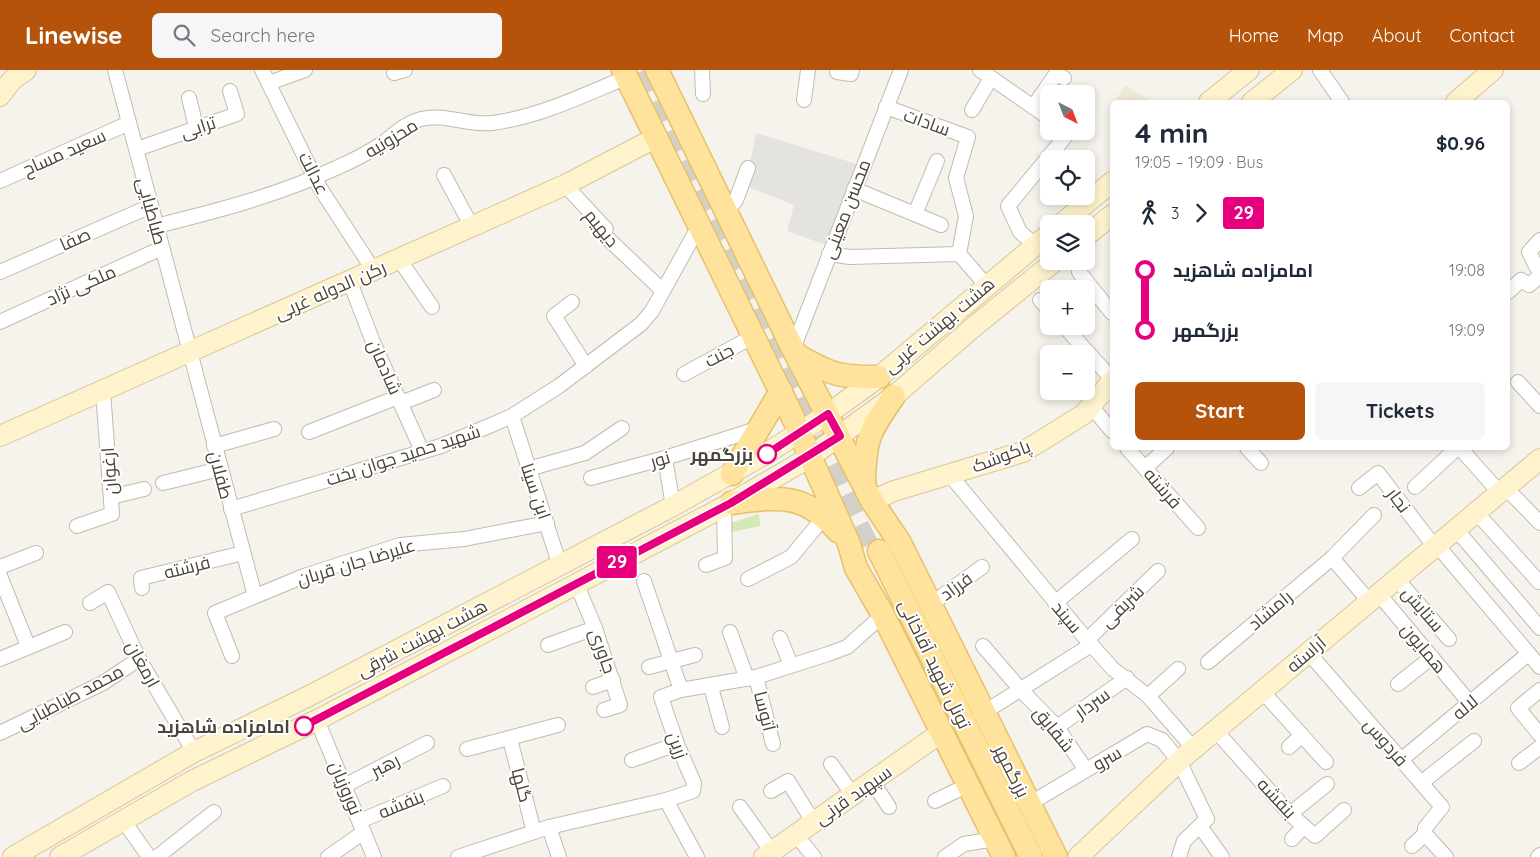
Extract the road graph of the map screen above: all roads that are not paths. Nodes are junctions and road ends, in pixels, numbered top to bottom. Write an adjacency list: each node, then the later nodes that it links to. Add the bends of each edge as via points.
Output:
1 (26, 70): 22 (main road, via 12,80)
2 (115, 70): 34 (street, طباطبایی)
3 (262, 70): 18 (street, عدالت)
4 (305, 70): 18 (street)
5 (657, 70): 48 (main road, بزرگمهر)
6 (702, 70): 21 (street)
7 (808, 70): 24 (street)
8 (852, 70): 14 (street, via 851,74)
9 (902, 70): 30 (street, محسن معینی)
10 (1249, 70): 26 (main road)
11 (1292, 70): 27 (main road)
12 (1320, 70): 28 (street)
13 (1493, 70): 29 (main road)
14 (837, 72)
15 (626, 73): 36 (main road, بزرگمهر); 42 (street, محزونیه, via 569,101 491,123 471,124 452,118 420,119 403,126 364,155)
16 (986, 73): 31 (street); 32 (street)
17 (1060, 76): 19 (street)
18 (269, 83): 42 (street, عدالت)
19 (1054, 85)
20 (230, 91): 35 (street, ترابی, via 237,114)
21 (703, 94)
22 (0, 96)
23 (189, 98): 35 (street)
24 (804, 100)
25 (1040, 100): 31 (street)
26 (1212, 100)
27 (1254, 100)
28 (1341, 100)
29 (1461, 100)
30 (886, 107): 46 (street, محسن معینی); 62 (street, سادات, via 968,138 956,178 966,216)
31 (1033, 107): 33 (street)
32 (972, 110)
33 (1040, 112)
34 (129, 123): 38 (street, طباطبایی); 43 (street, سعید مساح)
35 (196, 127): 38 (street, ترابی)
36 (658, 137): 45 (main road, رکن الدوله غربی); 52 (main road, بزرگمهر)
37 (1060, 140): 57 (street, via 1008,206 1020,232)
38 (136, 148): 47 (street, طباطبایی)
39 (937, 161): 49 (street)
40 (748, 168): 48 (street, via 736,200)
41 (444, 175): 55 (street)
42 (316, 178): 54 (street, محزونیه, via 209,213); 65 (street, عدالت)
43 (0, 181)
44 (1110, 184): 50 (main road)
45 (565, 185): 55 (main road, رکن الدوله غربی); 71 (street, دیهیم, via 606,229 602,233)
46 (854, 188): 49 (street); 61 (street, محسن معینی)
47 (151, 206): 54 (street, طباطبایی); 66 (street, صفا)
48 (727, 211): 79 (main road, بزرگمهر)
49 (915, 214): 53 (street)
50 (1073, 215)
51 (1110, 217): 56 (main road)
52 (700, 224): 71 (street, شهید حمید جوان بخت); 78 (main road, بزرگمهر)
53 (941, 225)
54 (156, 226): 60 (street, طباطبایی)
55 (472, 227): 63 (main road, رکن الدوله غربی)
56 (1095, 229)
57 (1040, 239)
58 (1540, 240): 68 (street, via 1528,252)
59 (1040, 242): 70 (main road, هشت بهشت غربی)
60 (162, 248): 76 (street, ملکی نژاد); 80 (street, طباطبایی)
61 (829, 254): 62 (street, via 850,257); 79 (street, محسن معینی)
62 (959, 254): 70 (street)
63 (399, 259): 65 (main road, رکن الدوله غربی); 74 (street)
64 (1044, 270): 90 (main road, هشت بهشت غربی)
65 (374, 271): 69 (main road, رکن الدوله غربی)
66 (0, 272)
67 (1079, 272): 75 (street)
68 (1540, 275): 72 (street, via 1529,285 1521,280)
69 (350, 282): 80 (main road, رکن الدوله غربی); 91 (street, شادمان)
70 (986, 284): 83 (main road, هشت بهشت غربی)
71 (663, 290): 81 (street, شهید حمید جوان بخت, via 641,324)
72 (1510, 290)
73 (572, 302): 81 (street, via 554,316)
74 (432, 307)
75 (1110, 311)
76 (0, 322)
77 (1072, 335): 84 (street)
78 (754, 336): 82 (street, جنت); 89 (main road, بزرگمهر)
79 (794, 352): 83 (main road, via 825,372 849,377); 94 (main road, بزرگمهر)
80 (189, 353): 88 (main road, رکن الدوله غربی); 104 (street, طفلان)
81 (586, 366): 95 (street, شهید حمید جوان بخت)
82 (684, 374)
83 (879, 377): 94 (main road, هشت بهشت غربی)
84 (1110, 378)
85 (1110, 382): 92 (main road, پاکوشک)
86 (1518, 382): 93 (street)
87 (434, 390): 91 (street)
88 (103, 391): 102 (main road, رکن الدوله غربی); 127 (street, ارغوان)
89 (781, 391): 99 (main road); 101 (main road, بزرگمهر)
90 (894, 396): 103 (main road, هشت بهشت غربی); 126 (main road, via 871,430 865,452)
91 (400, 400): 100 (street); 110 (street, شادمان)
92 (1091, 406): 97 (street); 119 (main road, پاکوشک, via 1084,414 1023,452)
93 (1540, 406)
94 (828, 414): 101 (main road, هشت بهشت شرقی); 103 (main road, بزرگمهر)
95 (512, 416): 110 (street, شهید حمید جوان بخت); 117 (street, ابن سینا)
96 (622, 428): 117 (street, via 586,453)
97 (1110, 428)
98 (274, 429): 104 (street)
99 (757, 429): 112 (street, نور); 118 (main road)
100 (310, 432)
101 (800, 433): 111 (main road, بزرگمهر); 118 (main road, هشت بهشت شرقی)
102 (0, 436)
103 (840, 436): 111 (main road, هشت بهشت شرقی); 126 (main road, بزرگمهر)
104 (214, 446): 116 (street, طفلان)
105 (1129, 450): 115 (street, فرشته)
106 (1165, 450): 115 (street)
107 (1249, 450): 114 (street)
108 (1457, 450): 122 (street)
109 (1461, 450): 125 (street)
110 (422, 451): 130 (street, شهید حمید جوان بخت)
111 (810, 457): 128 (main road, هشت بهشت شرقی); 141 (main road, بزرگمهر)
112 (665, 458): 120 (street, نور); 129 (street)
113 (1540, 459): 125 (main road, آراسته)
114 (1261, 463)
115 (1145, 468): 137 (street, فرشته)
116 (220, 469): 121 (street); 130 (street, طفلان)
117 (528, 470): 134 (street, ابن سینا)
118 (732, 474): 129 (main road, هشت بهشت شرقی)
119 (950, 475): 126 (main road, پاکوشک, via 894,491); 162 (street, سپند)
120 (591, 478)
121 (163, 483)
122 (1414, 487)
123 (1359, 488): 142 (street, نجار, via 1378,473)
124 (144, 489): 127 (street)
125 (1502, 490): 131 (main road, آراسته); 135 (street)
126 (868, 494): 140 (main road, بزرگمهر)
127 (111, 496): 136 (street, ارغوان, via 112,514)
128 (728, 505): 133 (main road, via 771,498 809,505); 147 (street, via 725,558); 156 (main road, هشت بهشت شرقی)
129 (673, 506): 148 (main road, هشت بهشت شرقی)
130 (230, 509): 144 (street, طفلان)
131 (1476, 511): 138 (main road, آراسته); 155 (street)
132 (1374, 515): 146 (street, رامشاد)
133 (825, 516): 141 (main road); 152 (street, via 791,557)
134 (547, 523): 148 (street, ابن سینا); 159 (street, علیرضا جان قربان, via 464,539 400,545 304,576)
135 (1540, 523)
136 (77, 526)
137 (1198, 528)
138 (1455, 528): 142 (main road, آراسته); 166 (street)
139 (1132, 539): 162 (street)
140 (900, 543): 145 (main road, via 883,538 866,544 857,559); 163 (main road, بزرگمهر)
141 (849, 544): 145 (main road, بزرگمهر)
142 (1435, 545): 153 (main road, آراسته); 176 (street)
143 (36, 553): 149 (street)
144 (243, 553): 158 (street, فرشته, via 141,578); 159 (street, طفلان)
145 (869, 558): 164 (main road, بزرگمهر); 267 (main road, بزرگمهر); 268 (main road, تونل شهید آقاخانی)
146 (1332, 558): 160 (street); 183 (street, رامشاد)
147 (706, 565)
148 (560, 566): 219 (main road, هشت بهشت شرقی, via 308,697)
149 (0, 567)
150 (982, 567): 163 (street, فرزاد)
151 (1158, 571): 171 (street, شریفی)
152 (748, 578)
153 (1396, 578): 160 (main road, آراسته); 170 (street, ستایش)
154 (644, 581): 182 (street)
155 (1538, 582)
156 (576, 583): 165 (street, جاوری); 202 (main road, هشت بهشت شرقی)
157 (2, 584): 173 (street)
158 (142, 588)
159 (255, 596): 178 (street, علیرضا جان قربان, via 215,613)
160 (1374, 597): 175 (main road, آراسته); 179 (street, همایون)
161 (90, 603): 181 (street, ارمغان, via 108,592)
162 (1055, 604): 171 (street, سپند)
163 (930, 605): 201 (main road, بزرگمهر)
164 (883, 614): 184 (street, زرین, via 847,647); 207 (main road, بزرگمهر)
165 (595, 628): 172 (street); 190 (street, جاوری)
166 (1540, 628)
167 (65, 632): 173 (street)
168 (730, 632): 188 (street, آتوسا)
169 (780, 638): 184 (street)
170 (1450, 639)
171 (1089, 642): 189 (street, سپند, via 1113,669); 195 (street, شریفی)
172 (548, 644)
173 (28, 646): 180 (street)
174 (983, 646): 195 (street, شقایق)
175 (1308, 652): 197 (main road, آراسته); 222 (street, فردوس)
176 (1528, 654): 186 (street); 199 (street, لاله)
177 (695, 655): 182 (street)
178 (232, 656)
179 (1432, 658): 191 (street); 199 (street, همایون)
180 (0, 659)
181 (139, 659): 208 (street, محمد طباطبایی, via 103,683); 219 (street, ارمغان)
182 (672, 660): 185 (street); 194 (street)
183 (1208, 662)
184 (791, 665): 188 (street, زرین)
185 (649, 667)
186 (1540, 667)
187 (1178, 669): 198 (street)
188 (751, 678): 192 (street, زرین); 215 (street, آتوسا)
189 (1127, 678): 198 (street, سپند); 205 (street, سردار)
190 (613, 680): 193 (street); 200 (street, جاوری, via 620,705)
191 (1398, 684)
192 (711, 687): 194 (street, زرین); 204 (street)
193 (593, 688)
194 (681, 690): 214 (street, زرین, via 661,697)
195 (1020, 690): 201 (street, شریفی); 205 (street, شقایق)
196 (1540, 690): 210 (street, via 1518,708)
197 (1262, 691): 206 (main road, آراسته); 209 (street)
198 (1148, 696): 220 (street, سپند)
199 (1470, 702): 222 (street, لاله)
200 (604, 710)
201 (983, 713): 237 (main road, بزرگمهر)
202 (317, 720): 231 (street, نوروزیان); 243 (main road, هشت بهشت شرقی, via 192,781)
203 (558, 725): 211 (street)
204 (722, 727)
205 (1056, 727): 226 (street, شقایق)
206 (1216, 730): 220 (main road, آراسته); 242 (street, بنفشه)
207 (942, 732): 227 (main road, سپهبد قرنی); 230 (main road, بزرگمهر)
208 (0, 733)
209 (1302, 735): 216 (street); 223 (street)
210 (1540, 735)
211 (510, 739): 218 (street); 249 (street, گلها)
212 (1474, 741): 228 (street, لاله)
213 (427, 743): 231 (street, رهبر)
214 (677, 744): 221 (street); 235 (street, زرین, via 694,784 693,791)
215 (773, 744)
216 (1289, 747)
217 (1540, 747): 224 (street)
218 (466, 749)
219 (194, 752): 256 (main road, هشت بهشت شرقی)
220 (1187, 755): 226 (street, سرو, via 1147,734); 247 (street, via 1207,819); 270 (main road, آراسته)
221 (632, 760)
222 (1401, 760): 228 (street, فردوس)
223 (1326, 762)
224 (1519, 763)
225 (832, 764): 234 (street)
226 (1086, 770): 237 (street, سرو)
227 (872, 781): 234 (main road, سپهبد قرنی); 239 (street)
228 (1421, 783): 250 (street, فردوس, via 1442,807)
229 (1327, 784): 242 (street)
230 (968, 785): 236 (street); 254 (main road, بزرگمهر)
231 (344, 786): 245 (street, نوروزیان)
232 (443, 786): 245 (street, بنفشه)
233 (771, 791): 244 (street, via 788,781)
234 (853, 795): 244 (main road, سپهبد قرنی)
235 (666, 800): 246 (street, زرین); 264 (street)
236 (935, 801)
237 (1029, 804): 269 (main road, بزرگمهر)
238 (740, 807): 255 (street)
239 (889, 807)
240 (1344, 810): 248 (street, بنفشه, via 1315,836)
241 (214, 812): 259 (street)
242 (1290, 814): 248 (street, بنفشه)
243 (123, 820): 257 (main road, هشت بهشت شرقی); 258 (street)
244 (814, 823): 251 (main road, سپهبد قرنی)
245 (362, 826): 260 (street, بنفشه); 261 (street, نوروزیان)
246 (549, 826): 249 (street, زرین); 263 (street)
247 (1200, 826): 271 (street, via 1184,841); 272 (street)
248 (1304, 826): 252 (street)
249 (534, 832): 262 (street, زرین)
250 (1425, 834): 253 (street, فردوس); 273 (street)
251 (796, 836): 255 (main road, سپهبد قرنی); 265 (street)
252 (1292, 839)
253 (1412, 846)
254 (1000, 848): 266 (street, via 964,844)
255 (768, 854)
256 (13, 857)
257 (60, 857)
258 (149, 857)
259 (157, 857)
260 (328, 857)
261 (374, 857)
262 (458, 857)
263 (559, 857)
264 (697, 857)
265 (814, 857)
266 (945, 857)
267 (1020, 857)
268 (1031, 857)
269 (1056, 857)
270 (1078, 857)
271 (1179, 857)
272 (1222, 857)
273 (1446, 857)

